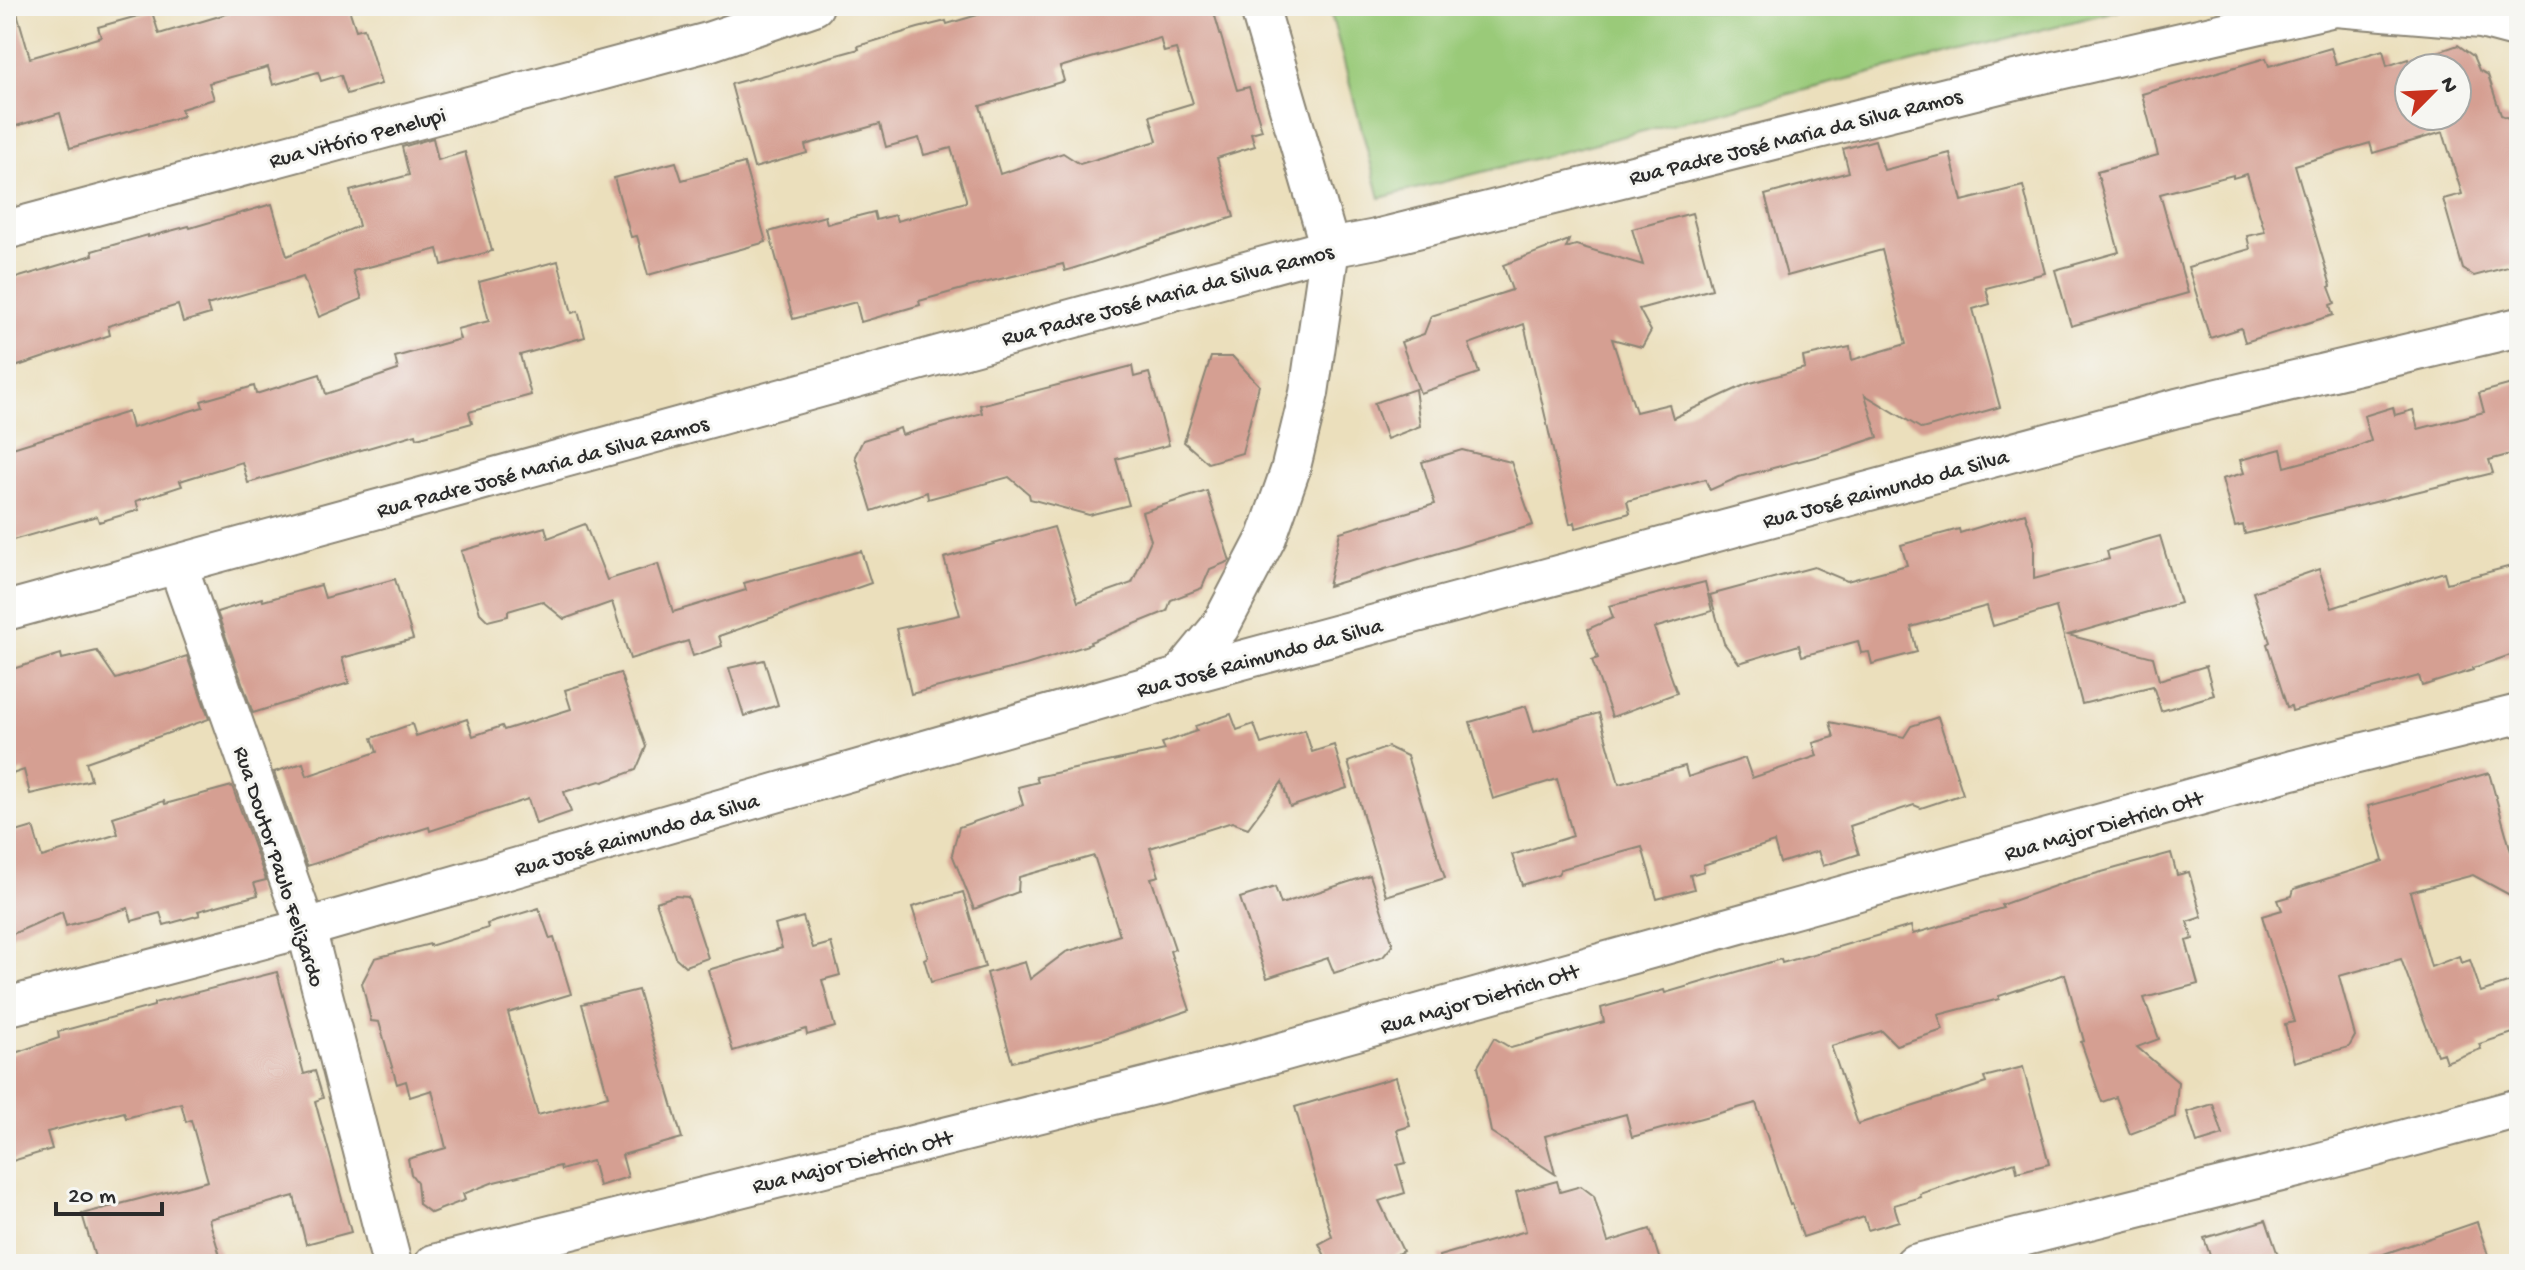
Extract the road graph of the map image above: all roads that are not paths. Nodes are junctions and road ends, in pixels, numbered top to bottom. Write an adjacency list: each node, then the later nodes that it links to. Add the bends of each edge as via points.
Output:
1 (749, 6): 6 (street)
2 (814, 6): 6 (street, Rua Vitório Penelupi)
3 (1259, 6): 8 (street)
4 (2337, 6): 5 (street, Rua Padre José Maria da Silva Ramos, via 2481,19); 8 (street, Rua Padre José Maria da Silva Ramos)
5 (2519, 29)
6 (708, 42): 7 (street, Rua Vitório Penelupi)
7 (6, 230)
8 (1330, 248): 10 (street, Rua Padre José Maria da Silva Ramos); 12 (street, via 1309,393 1267,537 1220,627)
9 (2519, 327): 12 (street, Rua José Raimundo da Silva, via 2177,408)
10 (178, 566): 11 (street, Rua Padre José Maria da Silva Ramos); 14 (street, Rua Doutor Paulo Felizardo)
11 (6, 611)
12 (1179, 677): 14 (street, Rua José Raimundo da Silva)
13 (2519, 714): 18 (street, Rua Major Dietrich Ott, via 2292,770 1242,1063)
14 (306, 928): 15 (street, Rua José Raimundo da Silva); 17 (street, Rua Doutor Paulo Felizardo)
15 (6, 1007)
16 (2519, 1108): 19 (street)
17 (392, 1264)
18 (434, 1264)
19 (1914, 1264)

